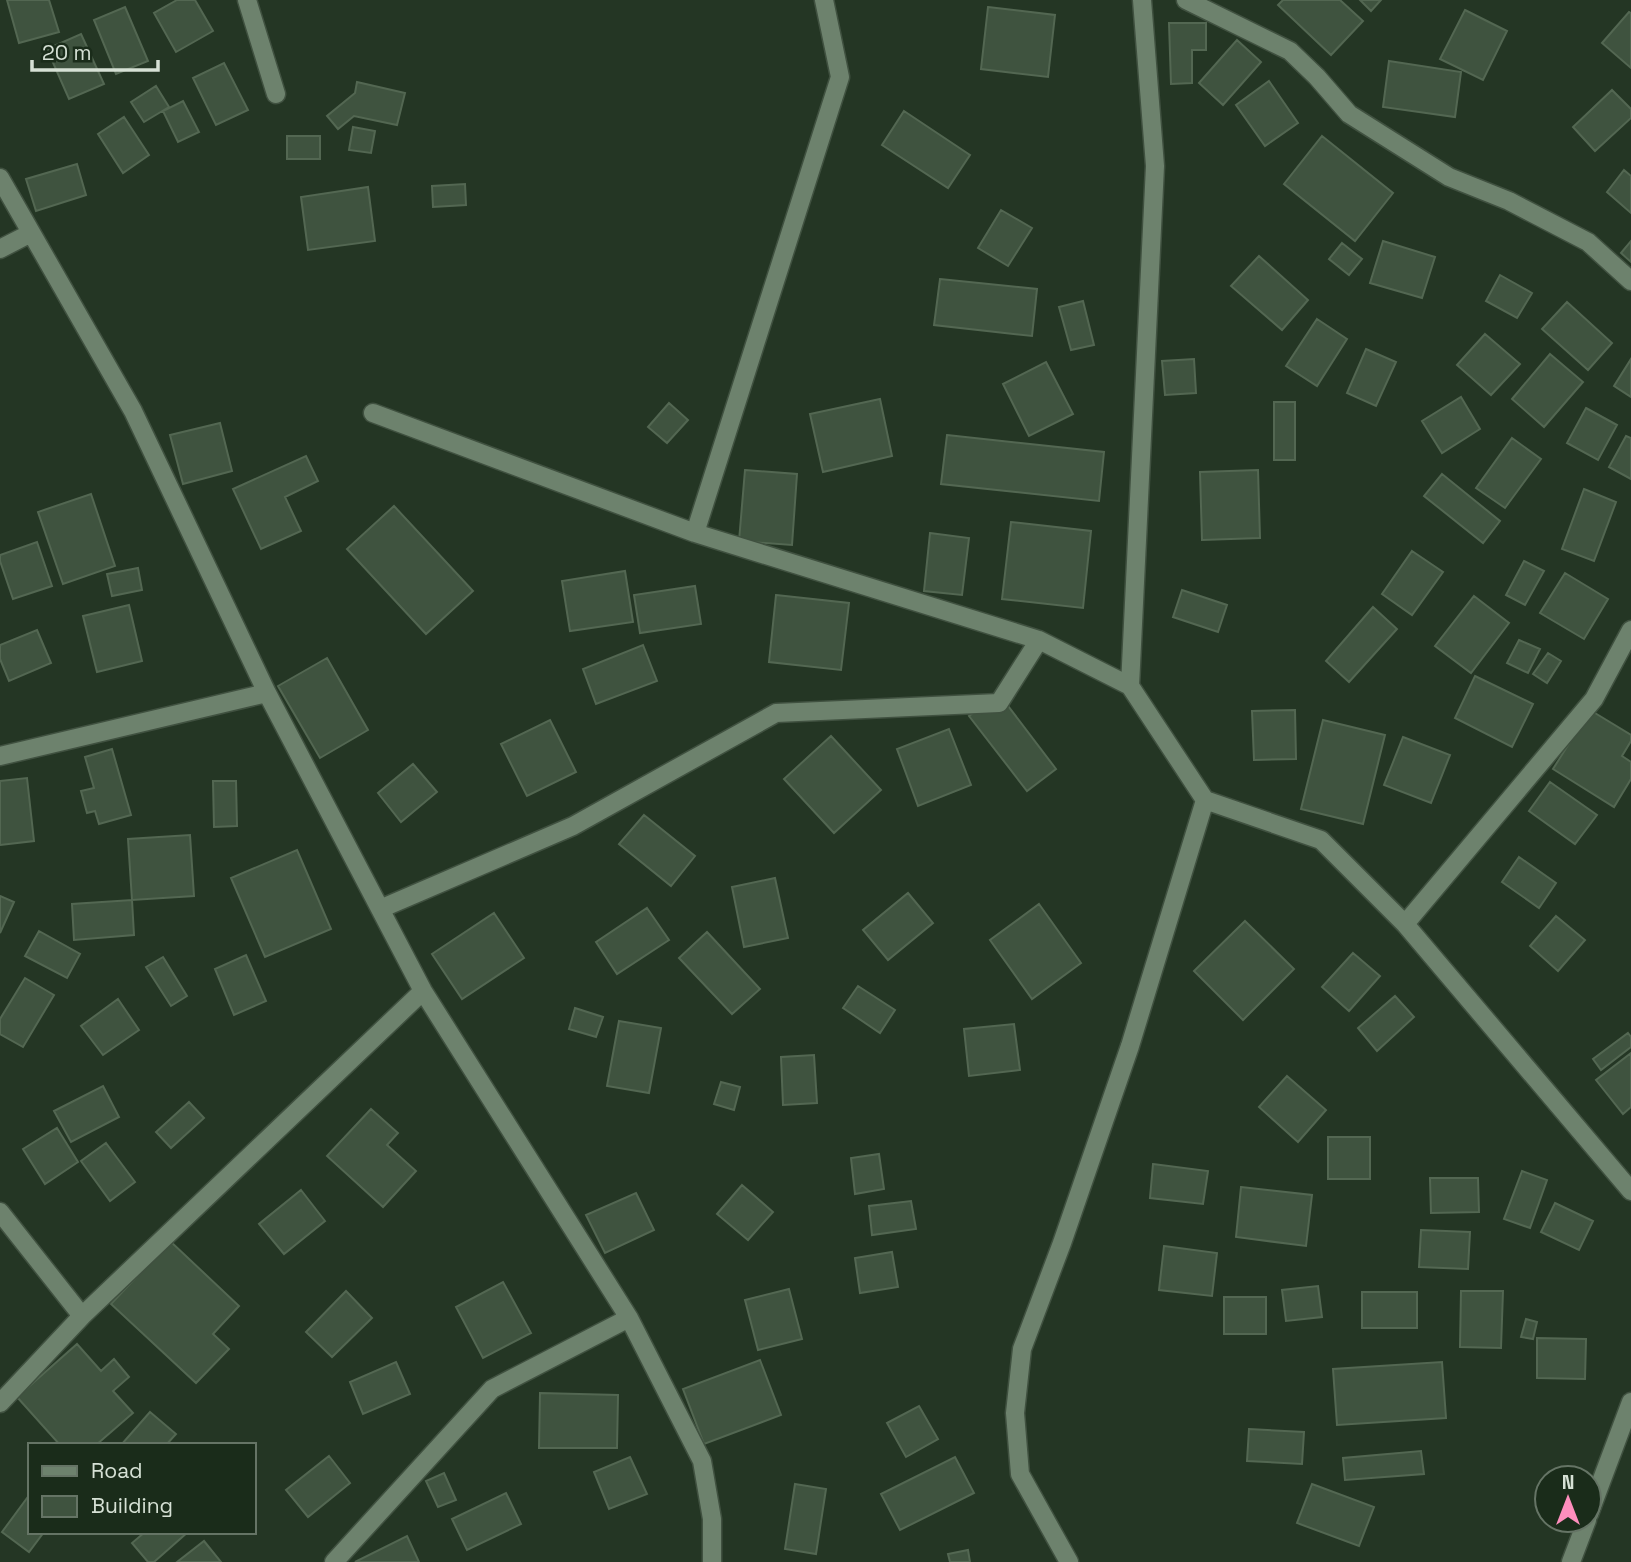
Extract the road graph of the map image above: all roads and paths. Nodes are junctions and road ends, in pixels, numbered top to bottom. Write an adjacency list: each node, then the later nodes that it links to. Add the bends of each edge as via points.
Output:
1 (247, 0): 5 (street)
2 (824, 0): 11 (street, via 840,78)
3 (1142, 0): 14 (street, via 1155,166)
4 (1186, 0): 9 (street, via 1290,51 1349,114 1449,177 1509,201 1588,242)
5 (276, 94)
6 (0, 178): 7 (street)
7 (31, 233): 8 (street); 15 (street, via 133,411)
8 (0, 249)
9 (1631, 281)
10 (373, 413): 11 (street)
11 (695, 533): 13 (street)
12 (1631, 629): 19 (street, via 1594,699)
13 (1039, 640): 14 (street); 18 (street, via 999,703 776,713 573,826)
14 (1130, 686): 17 (street)
15 (267, 693): 16 (street); 18 (street)
16 (0, 756)
17 (1205, 800): 19 (street, via 1321,840); 31 (street, via 1130,1046 1023,1349 1015,1413 1020,1474)
18 (380, 909): 20 (street)
19 (1405, 924): 21 (street)
20 (423, 991): 23 (street); 24 (street)
21 (1631, 1191)
22 (0, 1212): 23 (street)
23 (82, 1316): 26 (street)
24 (629, 1318): 29 (street, via 492,1389); 30 (street, via 702,1461 712,1519)
25 (1631, 1402): 27 (street)
26 (0, 1403)
27 (1603, 1477)
28 (1582, 1534): 32 (street)
29 (334, 1562)
30 (712, 1562)
31 (1069, 1562)
32 (1571, 1562)

